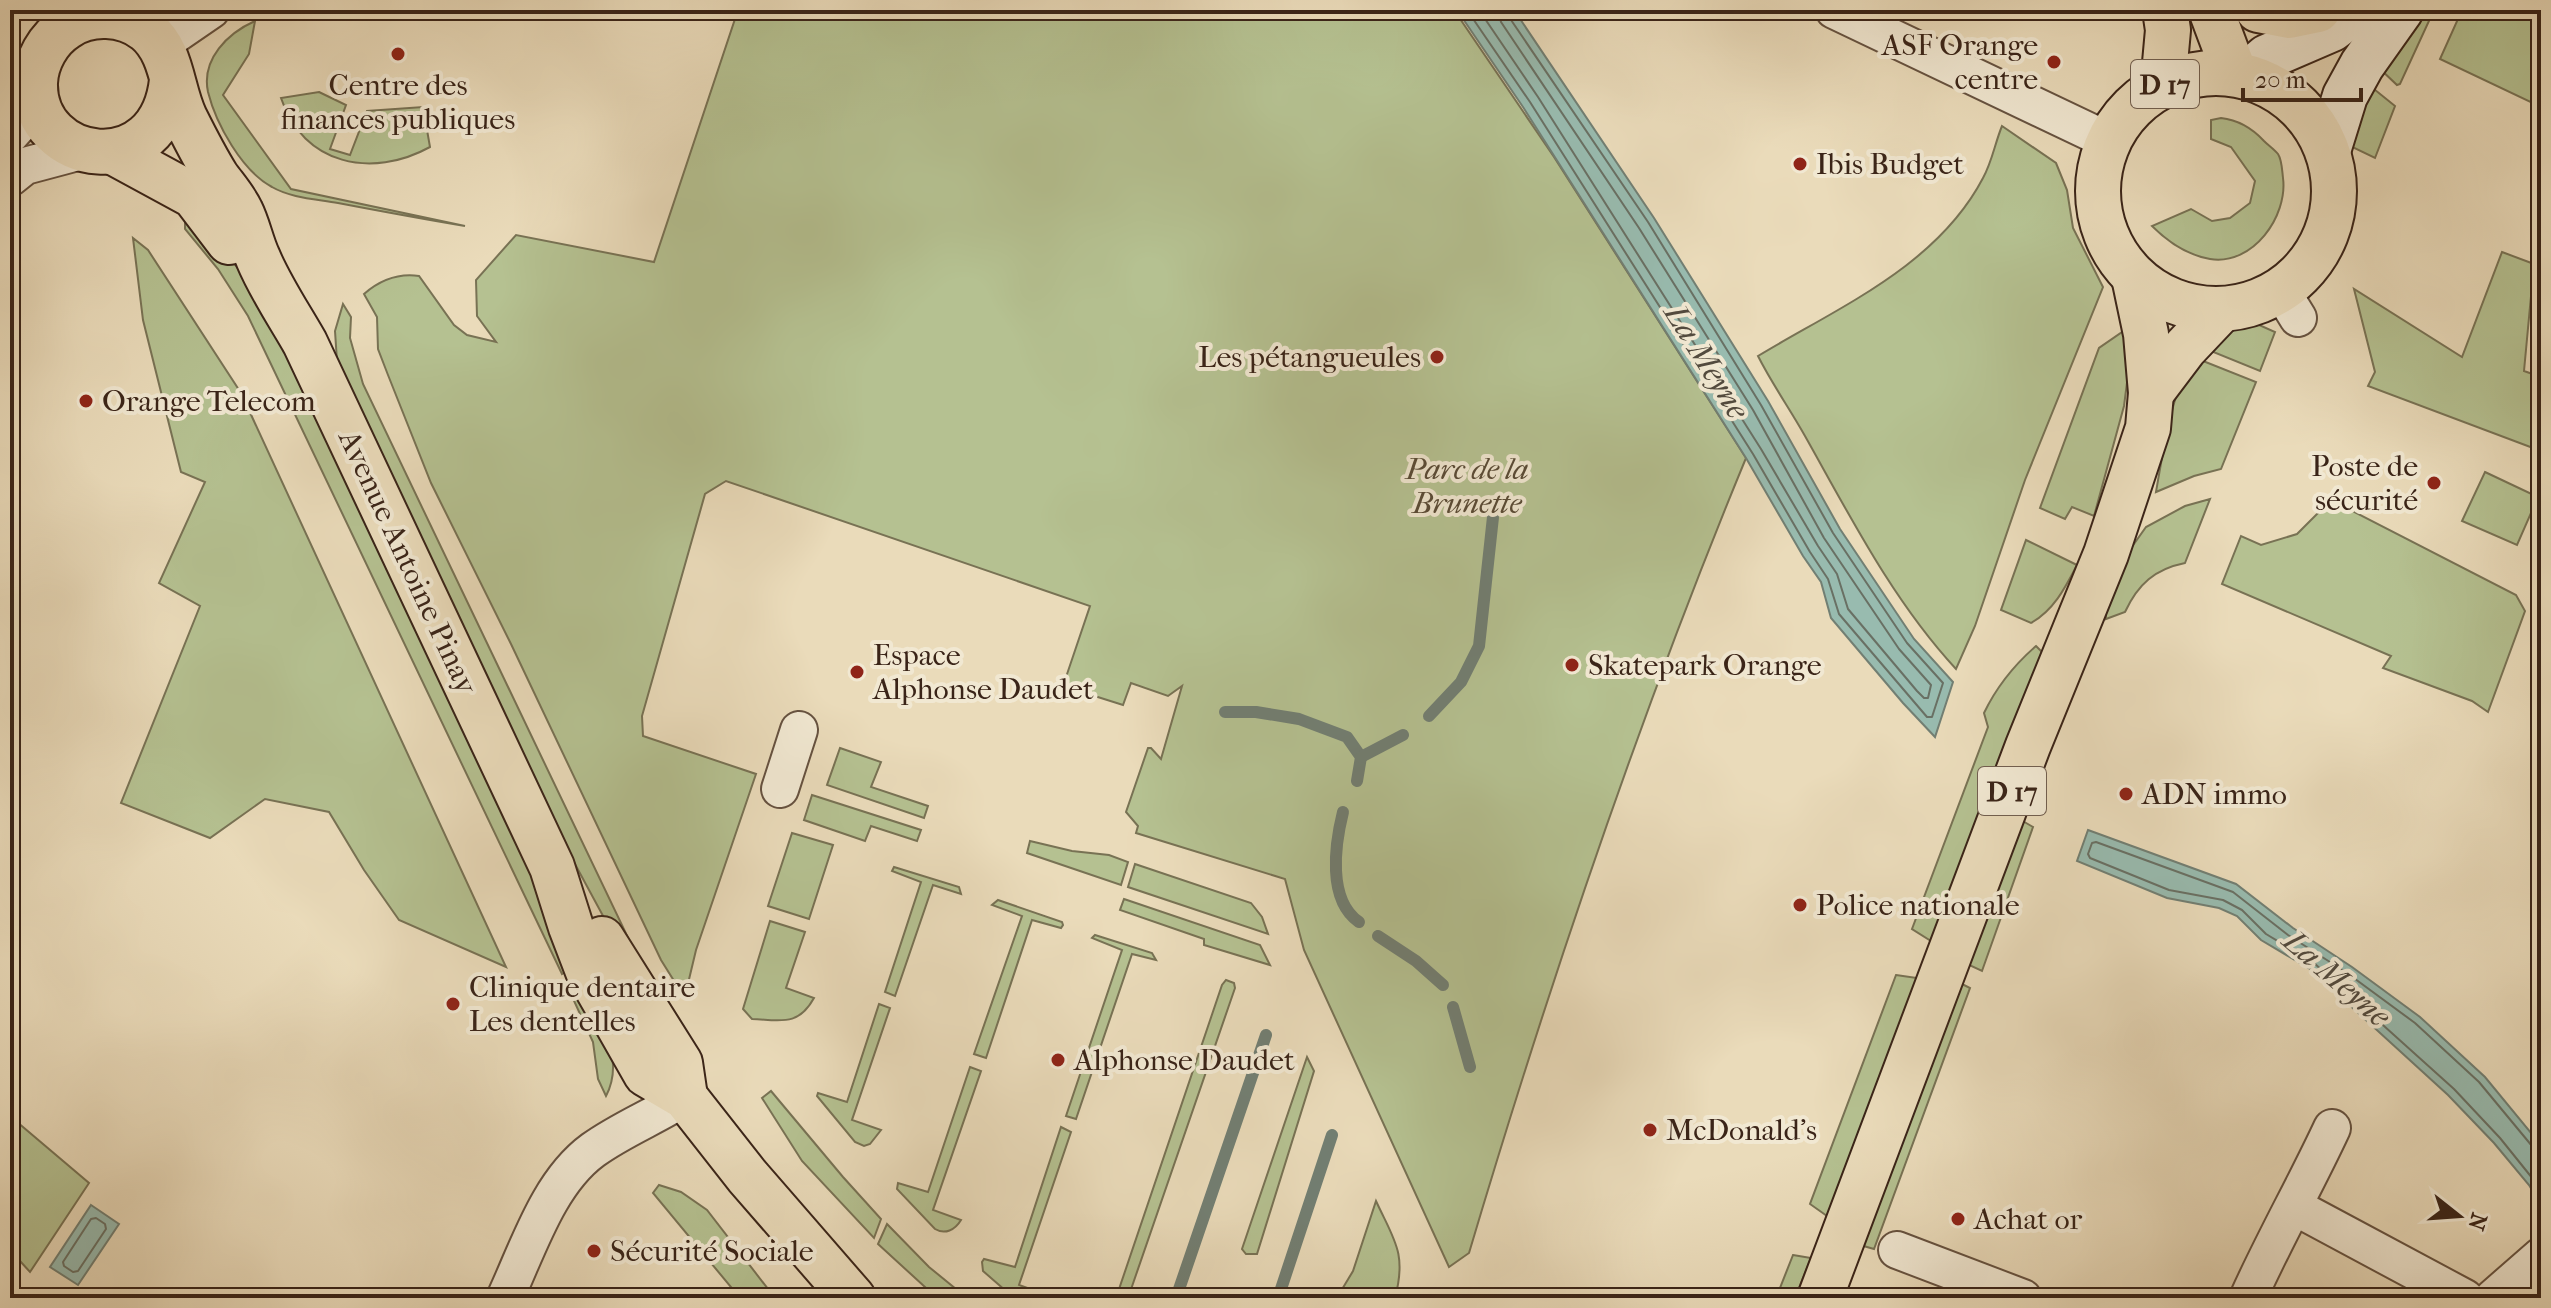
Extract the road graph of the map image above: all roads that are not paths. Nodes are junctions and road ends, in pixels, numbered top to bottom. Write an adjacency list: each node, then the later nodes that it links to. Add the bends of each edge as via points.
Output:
1 (211, 10): 11 (street)
2 (1834, 10): 15 (street)
3 (2165, 10): 13 (main road)
4 (2211, 10): 12 (main road)
5 (2258, 10): 6 (main road, via 2289,16)
6 (2318, 10)
7 (2357, 10): 12 (main road, via 2332,29 2267,57)
8 (2401, 10): 17 (main road, D 17, via 2345,96)
9 (79, 14): 11 (main road, via 129,20 146,30); 14 (main road, via 39,60)
10 (10, 40): 14 (main road, Avenue Antoine Pinay)
11 (166, 63): 16 (main road, via 166,110 149,135 132,146); 19 (main road, Avenue Antoine Pinay, via 182,112 241,210)
12 (2240, 75): 13 (main road, D 17, via 2186,76); 17 (main road, D 17, via 2272,86 2296,103)
13 (2163, 85): 15 (main road, D 17, via 2131,109)
14 (28, 107): 16 (main road, Avenue Antoine Pinay, via 64,141)
15 (2109, 141): 20 (main road, D 17, via 2099,176 2100,213 2112,248)
16 (99, 151): 18 (street, via 25,166); 19 (main road, Avenue Antoine Pinay, via 194,196 232,246)
17 (2328, 151): 21 (main road, D 17, via 2334,179 2328,230 2288,305)
18 (10, 178)
19 (258, 260): 25 (main road, Avenue Antoine Pinay, via 305,343 552,867 589,974 646,1074)
20 (2134, 277): 21 (main road, D 17, via 2160,296 2189,307); 22 (main road, D 17)
21 (2221, 310): 22 (main road)
22 (2151, 393): 32 (main road, D 17, via 2148,428 2106,554)
23 (799, 730): 24 (street)
24 (780, 789)
25 (685, 1097): 30 (street, via 591,1151 566,1177); 31 (main road, Avenue Antoine Pinay)
26 (2332, 1128): 27 (street)
27 (2295, 1207): 34 (street, via 2278,1231); 35 (street)
28 (1897, 1250): 33 (street)
29 (2541, 1256): 36 (street)
30 (505, 1298)
31 (853, 1298)
32 (1820, 1298)
33 (2023, 1298)
34 (2248, 1298)
35 (2465, 1298)
36 (2493, 1298)

